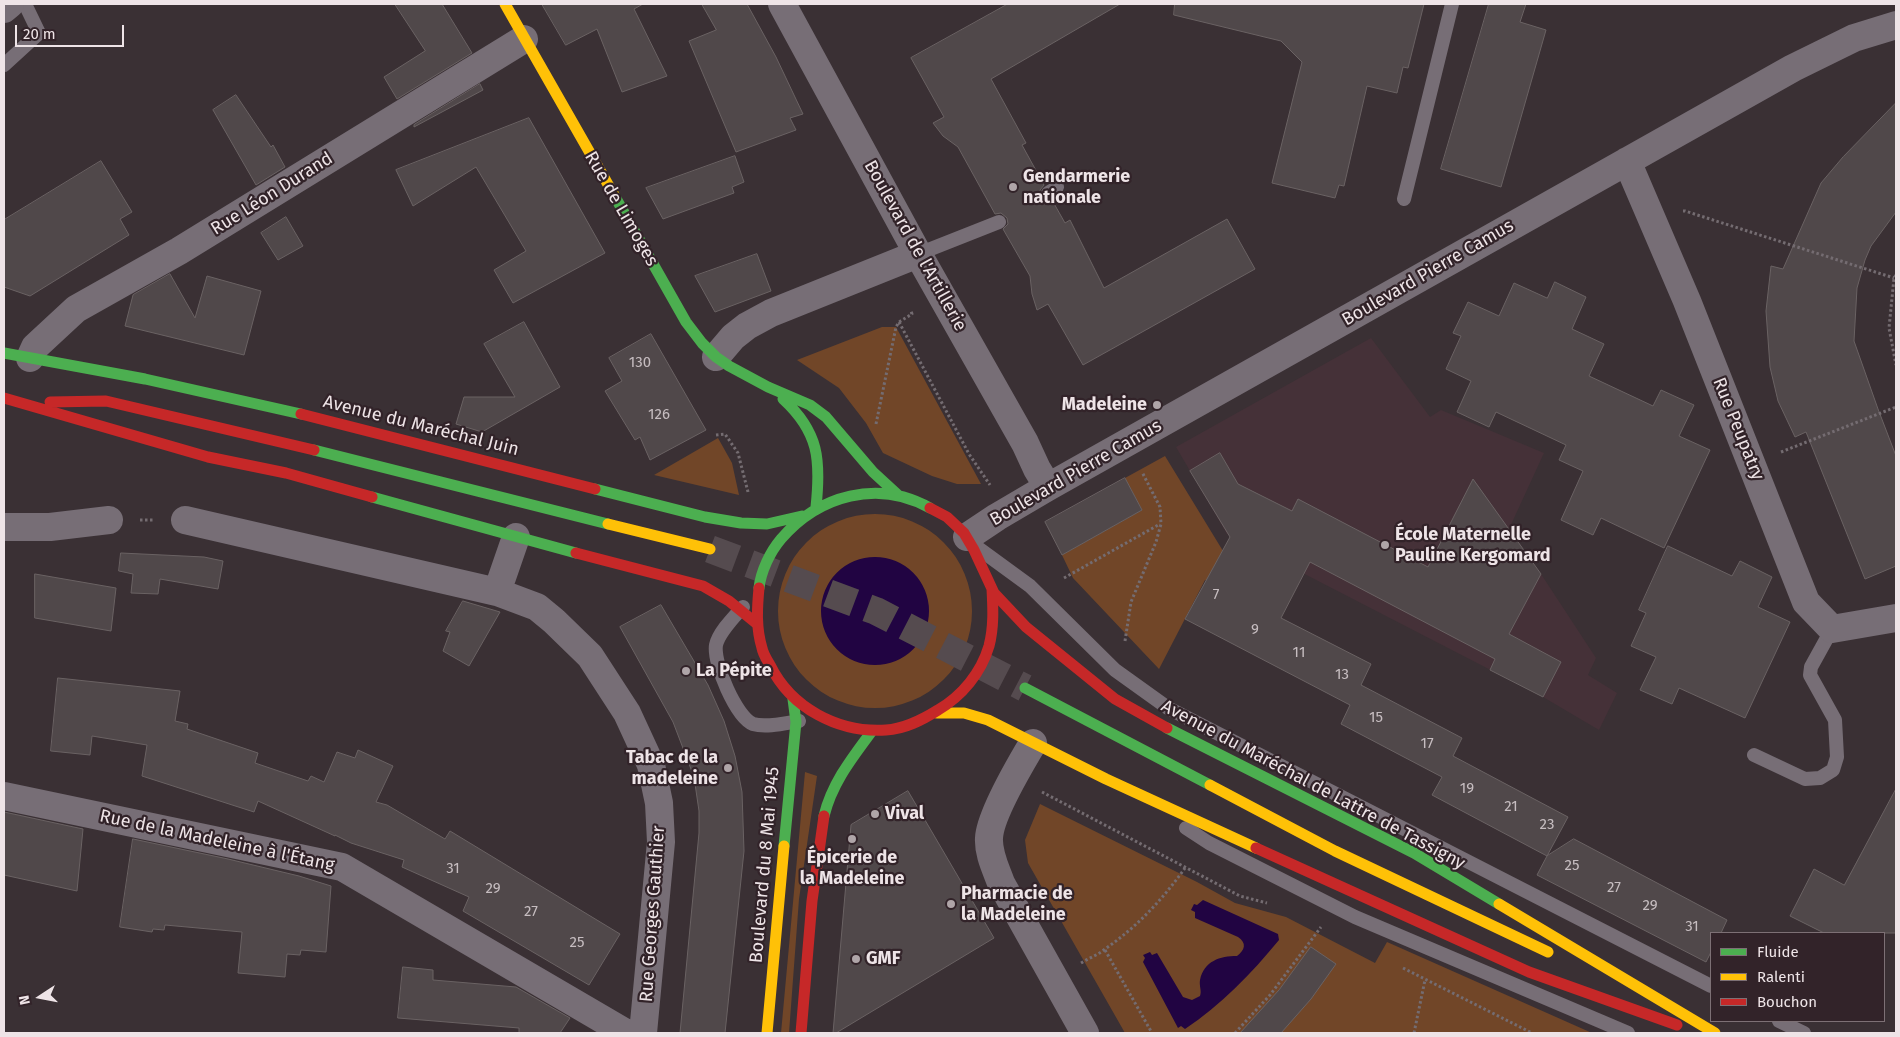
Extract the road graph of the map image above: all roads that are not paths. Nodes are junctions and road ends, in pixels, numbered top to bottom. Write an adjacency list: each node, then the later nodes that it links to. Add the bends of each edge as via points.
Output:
1 (10, 4): 6 (street)
2 (25, 4): 9 (lane, via 39,33)
3 (504, 4): 8 (main road, Rue de Limoges)
4 (782, 4): 13 (street, Boulevard de l'Artillerie)
5 (1452, 4): 11 (lane)
6 (4, 9)
7 (1896, 25): 10 (street, Boulevard Pierre Camus, via 1854,38 1793,68)
8 (524, 39): 14 (street, Rue Léon Durand, via 179,251 76,308 35,347); 15 (main road, Rue de Limoges, via 686,322)
9 (4, 64)
10 (1627, 161): 22 (street, Boulevard Pierre Camus); 38 (street, Rue Peupatry, via 1687,300 1806,602)
11 (1404, 199)
12 (999, 222): 13 (lane)
13 (918, 254): 15 (street, via 771,313 733,337); 22 (street, Boulevard de l'Artillerie)
14 (17, 356): 16 (main road); 25 (main road, Avenue du Maréchal Juin, via 146,379 340,423 705,517 767,524)
15 (716, 357): 17 (main road, Rue de Limoges)
16 (64, 377)
17 (768, 387): 23 (main road, Rue de Limoges, via 810,405 826,417 873,472); 24 (main road, Rue de Limoges, via 800,414 809,430 818,455)
18 (89, 392): 20 (main road)
19 (4, 398): 21 (main road)
20 (106, 401): 21 (main road); 31 (main road)
21 (21, 402): 29 (main road, via 208,457 286,474)
22 (1048, 487): 30 (street, Boulevard Pierre Camus, via 996,517)
23 (898, 495): 24 (main road, via 855,494); 30 (main road, via 926,504 948,518)
24 (816, 507): 25 (main road)
25 (802, 516): 34 (main road, via 781,538 765,564)
26 (109, 520): 28 (street, via 50,527)
27 (184, 520): 33 (street, Rue Georges Gauthier)
28 (4, 527)
29 (516, 537): 33 (street); 35 (main road, via 703,586)
30 (970, 540): 32 (main road); 51 (lane, via 1030,586 1115,670 1168,708)
31 (710, 549)
32 (992, 589): 41 (main road, via 993,618 988,646 977,672 960,695); 61 (main road, Avenue du Maréchal de Lattre de Tassigny, via 1026,627 1115,699 1156,723 1414,853)
33 (497, 592): 54 (street, Rue Georges Gauthier, via 537,607 590,656 627,713 651,764 662,842)
34 (757, 592): 35 (lane); 37 (main road)
35 (740, 609): 37 (main road); 43 (lane, via 716,646 720,673 736,706 753,724)
36 (1896, 618): 38 (street)
37 (756, 623): 40 (main road, via 765,659)
38 (1832, 630): 46 (lane, via 1811,667 1810,675 1835,720 1837,757 1833,770 1820,778 1805,779)
39 (1026, 688): 49 (main road, via 1335,851)
40 (793, 700): 42 (main road); 43 (main road, Boulevard du 8 Mai 1945)
41 (937, 713): 44 (main road, via 917,723); 45 (main road, via 964,713 988,720)
42 (820, 718): 43 (lane); 44 (main road, via 845,727)
43 (796, 722): 55 (main road, Boulevard du 8 Mai 1945)
44 (872, 731): 56 (main road, via 840,774 828,799 820,828)
45 (1033, 743): 47 (main road); 57 (street, via 992,822 988,838 991,857 1002,883)
46 (1754, 756)
47 (1106, 780): 58 (lane, via 1209,843 1355,917); 59 (main road, via 1529,972)
48 (4, 796): 53 (street, Rue de la Madeleine à l'Étang, via 342,867)
49 (1562, 958)
50 (1597, 976): 60 (main road)
51 (1710, 985)
52 (1781, 1022): 62 (lane)
53 (626, 1033)
54 (643, 1033)
55 (767, 1033)
56 (801, 1033)
57 (1085, 1033)
58 (1628, 1033)
59 (1701, 1033)
60 (1711, 1033)
61 (1715, 1033)
62 (1804, 1033)

